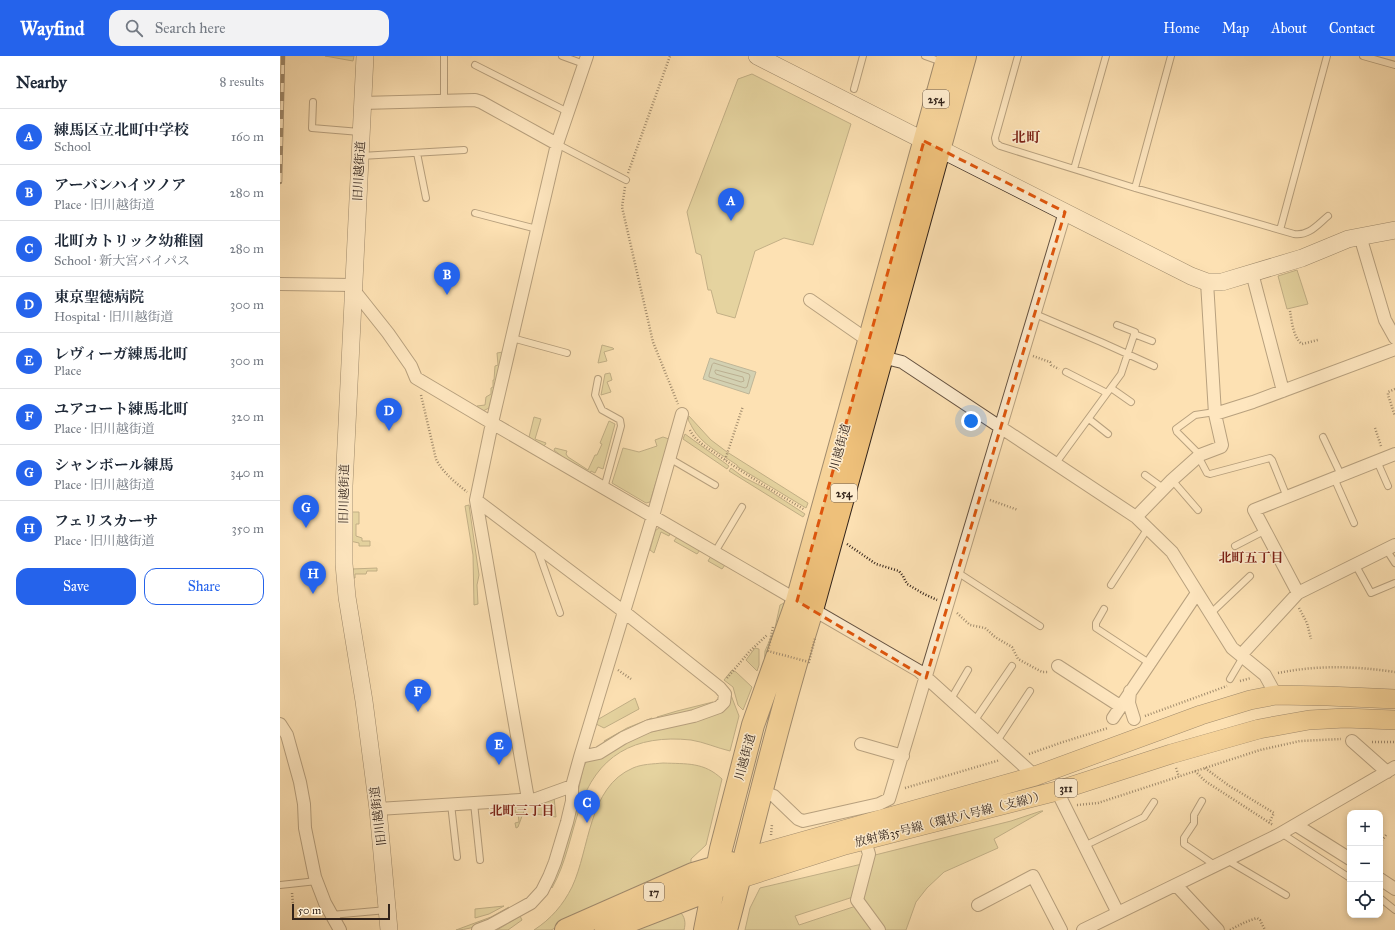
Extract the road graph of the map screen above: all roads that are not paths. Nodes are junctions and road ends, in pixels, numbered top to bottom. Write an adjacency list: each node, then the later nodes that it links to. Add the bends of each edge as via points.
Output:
1 (365, 56): 19 (street, 旧川越街道)
2 (562, 56): 13 (lane)
3 (757, 56): 23 (street)
4 (863, 56): 16 (lane)
5 (926, 56): 12 (lane)
6 (1018, 56): 27 (lane, via 995,138 996,143)
7 (1106, 56): 27 (lane)
8 (1171, 56): 29 (lane)
9 (1327, 56): 35 (lane)
10 (1363, 56): 15 (lane)
11 (444, 57): 17 (lane)
12 (953, 58): 23 (highway, 川越街道 / 254)
13 (586, 60): 20 (street)
14 (475, 65): 20 (lane)
15 (1395, 65)
16 (854, 89)
17 (444, 101): 19 (street); 22 (street, via 481,102)
18 (313, 102): 21 (lane, via 312,128)
19 (362, 103): 21 (street, 旧川越街道)
20 (568, 112): 22 (street)
21 (360, 132): 26 (street, 旧川越街道)
22 (557, 144): 28 (lane); 34 (street)
23 (932, 145): 31 (street); 49 (highway, 川越街道 / 254)
24 (464, 150): 25 (lane)
25 (417, 153): 26 (lane); 30 (lane)
26 (359, 156): 41 (street, 旧川越街道)
27 (1074, 169): 29 (lane)
28 (626, 180)
29 (1135, 188): 35 (lane)
30 (426, 198)
31 (1065, 212): 39 (street); 43 (street)
32 (475, 213): 34 (lane)
33 (1328, 216): 35 (lane, via 1310,232 1302,235)
34 (537, 229): 47 (street)
35 (1280, 230)
36 (1395, 230): 37 (street)
37 (1360, 236): 38 (street, via 1302,258); 45 (street, via 1385,320)
38 (1252, 273): 39 (street, via 1222,282); 57 (street)
39 (1207, 282): 59 (street)
40 (280, 284): 41 (street)
41 (353, 287): 62 (street, via 388,333 417,378); 136 (street, 旧川越街道, via 344,486 344,564)
42 (810, 300): 49 (street)
43 (1035, 314): 52 (lane); 63 (street)
44 (1117, 325): 46 (lane, via 1134,331)
45 (1393, 331)
46 (1134, 334): 48 (lane); 52 (lane)
47 (512, 338): 51 (lane); 62 (street)
48 (1152, 341)
49 (876, 349): 63 (street, via 902,362); 97 (highway, 川越街道 / 254)
50 (1395, 350): 57 (street)
51 (567, 353)
52 (1128, 354): 53 (lane); 56 (lane, via 1121,374)
53 (1154, 366)
54 (1066, 372): 56 (lane)
55 (598, 379): 75 (lane, via 595,395 602,410 620,420 621,426)
56 (1109, 391): 58 (lane); 61 (lane)
57 (1283, 391): 59 (street)
58 (1131, 402)
59 (1215, 413): 66 (street, via 1222,445); 66 (lane, via 1195,415 1176,429)
60 (682, 414): 68 (street)
61 (1089, 419): 64 (lane); 69 (lane)
62 (492, 423): 75 (street); 77 (street)
63 (1001, 427): 69 (street); 91 (street)
64 (1108, 434)
65 (1323, 437): 71 (lane)
66 (1199, 456): 72 (street); 76 (lane, via 1207,473 1210,474 1270,458)
67 (1386, 457): 71 (street); 74 (lane)
68 (669, 458): 73 (lane); 80 (street)
69 (1056, 463): 81 (street)
70 (1145, 475): 72 (lane)
71 (1337, 477): 76 (street); 82 (lane)
72 (1168, 484): 79 (lane); 81 (street)
73 (715, 485)
74 (1388, 486)
75 (604, 488): 80 (street)
76 (1287, 497): 84 (street, via 1254,510)
77 (476, 500): 85 (street); 131 (street)
78 (742, 507): 88 (lane)
79 (1198, 510)
80 (653, 516): 88 (street); 99 (street)
81 (1136, 517): 83 (street)
82 (1354, 523)
83 (1148, 528): 94 (lane); 95 (street, via 1172,552)
84 (1264, 531): 86 (lane); 96 (street)
85 (535, 545): 99 (street); 100 (lane)
86 (1235, 546)
87 (1391, 547): 89 (lane); 90 (street)
88 (715, 552): 97 (street)
89 (1395, 563)
90 (1355, 564): 93 (lane, via 1371,594); 96 (street)
91 (958, 572): 102 (lane); 108 (street)
92 (1250, 576): 101 (lane)
93 (1395, 582)
94 (1111, 585)
95 (1197, 593): 101 (street); 104 (street)
96 (1295, 596): 103 (street)
97 (805, 605): 108 (street, via 919,671); 129 (highway, 川越街道 / 254, via 787,692); 147 (highway, 川越街道 / 254, via 753,725)
98 (1104, 609): 104 (lane, via 1096,628)
99 (623, 611): 125 (street); 125 (street, via 720,688 725,694 724,702 694,716 649,726 599,753)
100 (560, 613)
101 (1210, 614): 103 (street, via 1232,648)
102 (1040, 626)
103 (1242, 656): 109 (lane); 112 (street, via 1265,675)
104 (1149, 663): 111 (street)
105 (1012, 666): 118 (lane)
106 (1055, 669): 115 (street)
107 (968, 670): 113 (lane)
108 (926, 678): 113 (street); 124 (street)
109 (1230, 679)
110 (1030, 691): 122 (lane)
111 (1130, 691): 115 (street); 117 (street, via 1129,703)
112 (1276, 695): 114 (main road, 放射第35号線（環状八号線（支線）） / 311); 127 (main road, 放射第35号線（環状八号線（支線）） / 311, via 1201,715)
113 (951, 699): 118 (street)
114 (1395, 699)
115 (1120, 706): 116 (street)
116 (1112, 718)
117 (1134, 719)
118 (975, 720): 122 (street)
119 (1395, 720): 130 (main road, 放射第35号線（環状八号線（支線）） / 311, via 1345,718 1281,724 1171,754)
120 (280, 724): 150 (street, via 287,735 300,782 305,828)
121 (1352, 740): 126 (street)
122 (997, 741): 127 (street)
123 (861, 744): 124 (street)
124 (903, 756): 129 (street, via 889,799 879,804 803,821 774,796)
125 (580, 757): 128 (street)
126 (1391, 769): 137 (street)
127 (1035, 776): 143 (main road, 放射第35号線（環状八号線（支線）） / 311)
128 (572, 786): 131 (street); 165 (street, via 572,801 556,862 542,891 531,903)
129 (761, 791): 143 (highway, 川越街道 / 254)
130 (1057, 791): 139 (main road, 放射第35号線（環状八号線（支線）） / 311); 140 (street)
131 (528, 799): 134 (street)
132 (1202, 800): 146 (lane, via 1194,815 1194,823 1183,842)
133 (1154, 802): 140 (lane, via 1144,817)
134 (474, 803): 135 (street); 145 (lane)
135 (451, 804): 136 (street); 141 (lane)
136 (378, 809): 159 (street, 旧川越街道)
137 (1296, 825): 138 (street); 142 (street)
138 (1282, 832): 144 (street); 148 (lane)
139 (865, 840): 149 (main road, 放射第35号線（環状八号線（支線）） / 311); 170 (street, via 869,854 857,900)
140 (1084, 846): 161 (street)
141 (457, 857)
142 (1347, 857)
143 (744, 858): 147 (highway, 17); 149 (highway, 川越街道 / 254)
144 (1228, 859): 146 (street); 156 (lane)
145 (480, 860)
146 (1216, 866): 153 (street)
147 (718, 867): 154 (highway, 川越街道 / 254); 166 (highway, 17, via 694,874)
148 (1347, 876)
149 (739, 879): 154 (highway, 17); 169 (highway, 川越街道 / 254)
150 (316, 881): 152 (lane); 162 (street)
151 (1383, 881): 155 (street)
152 (280, 885)
153 (1176, 885): 161 (street); 173 (street)
154 (713, 889): 167 (highway, 17); 168 (highway, 川越街道 / 254)
155 (1395, 889)
156 (1286, 896)
157 (1383, 900): 160 (lane)
158 (978, 905): 171 (street, via 1033,876)
159 (388, 910): 162 (lane); 164 (street, 旧川越街道)
160 (1395, 910)
161 (1118, 913): 172 (street)
162 (331, 915): 163 (street)
163 (340, 930)
164 (389, 930)
165 (478, 930)
166 (566, 930)
167 (606, 930)
168 (705, 930)
169 (726, 930)
170 (879, 930)
171 (1061, 930)
172 (1083, 930)
173 (1218, 930)

